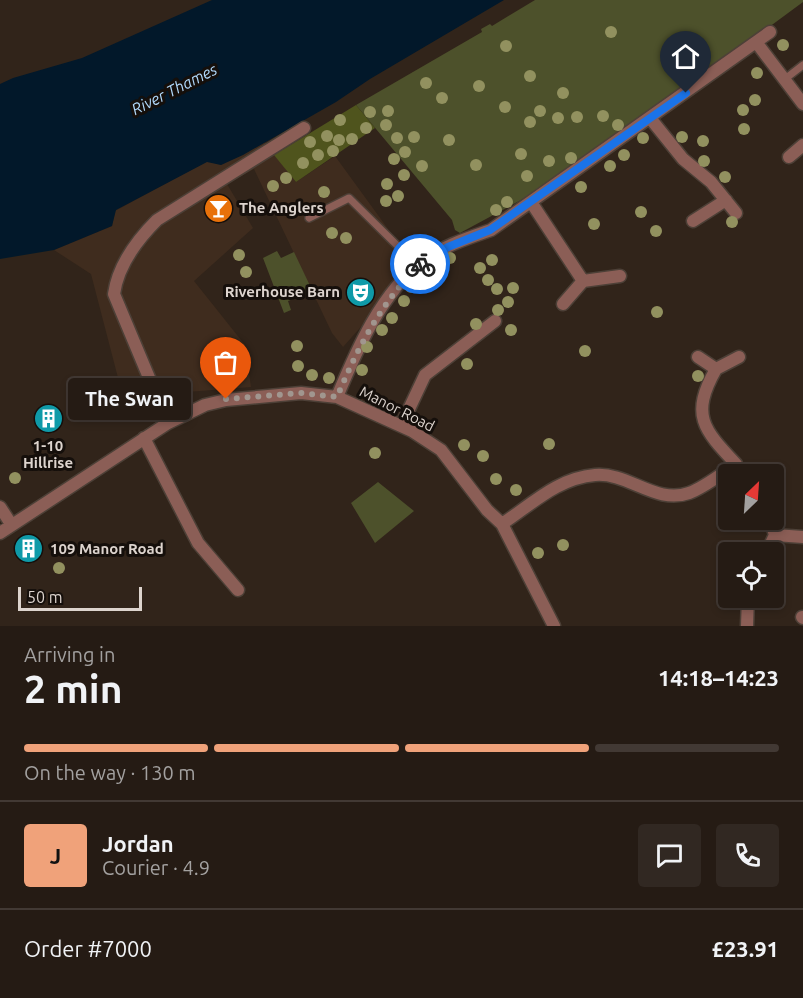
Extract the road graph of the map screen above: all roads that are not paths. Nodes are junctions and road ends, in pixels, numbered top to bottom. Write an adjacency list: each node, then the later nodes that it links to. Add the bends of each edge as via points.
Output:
1 (770, 32): 2 (street)
2 (756, 42): 4 (street); 6 (street)
3 (803, 65): 4 (lane)
4 (784, 79): 5 (street)
5 (803, 104)
6 (650, 118): 10 (street, via 683,159); 11 (street)
7 (304, 128): 24 (street, via 165,214 142,234 117,274 114,294)
8 (803, 145): 9 (street)
9 (789, 157)
10 (726, 200): 12 (street); 14 (street)
11 (531, 202): 15 (street, via 490,230 448,247); 17 (street)
12 (736, 213)
13 (309, 218): 15 (lane, via 349,198)
14 (693, 221)
15 (418, 266): 23 (street, via 371,325)
16 (620, 276): 17 (street)
17 (584, 280): 18 (street)
18 (563, 304)
19 (495, 321): 25 (street, via 424,377)
20 (698, 357): 22 (street)
21 (739, 357): 22 (street)
22 (716, 369): 27 (street, via 703,394 701,411 713,439)
23 (337, 397): 24 (street, Manor Road, via 301,393 226,399); 25 (street, Manor Road)
24 (168, 423): 26 (street, Manor Road)
25 (401, 426): 31 (street, Manor Road, via 441,450)
26 (144, 438): 30 (street, Manor Road); 37 (street, via 198,543)
27 (736, 464)
28 (718, 476): 31 (street, via 678,496 666,496 613,476 583,477 555,487)
29 (0, 507): 30 (street)
30 (11, 524): 33 (street, Manor Road)
31 (502, 524): 39 (street, Manor Road)
32 (773, 530): 34 (street)
33 (0, 534)
34 (775, 535): 35 (street); 36 (street)
35 (803, 537)
36 (772, 542)
37 (238, 590)
38 (747, 608): 40 (street)
39 (554, 626)
40 (747, 626)

